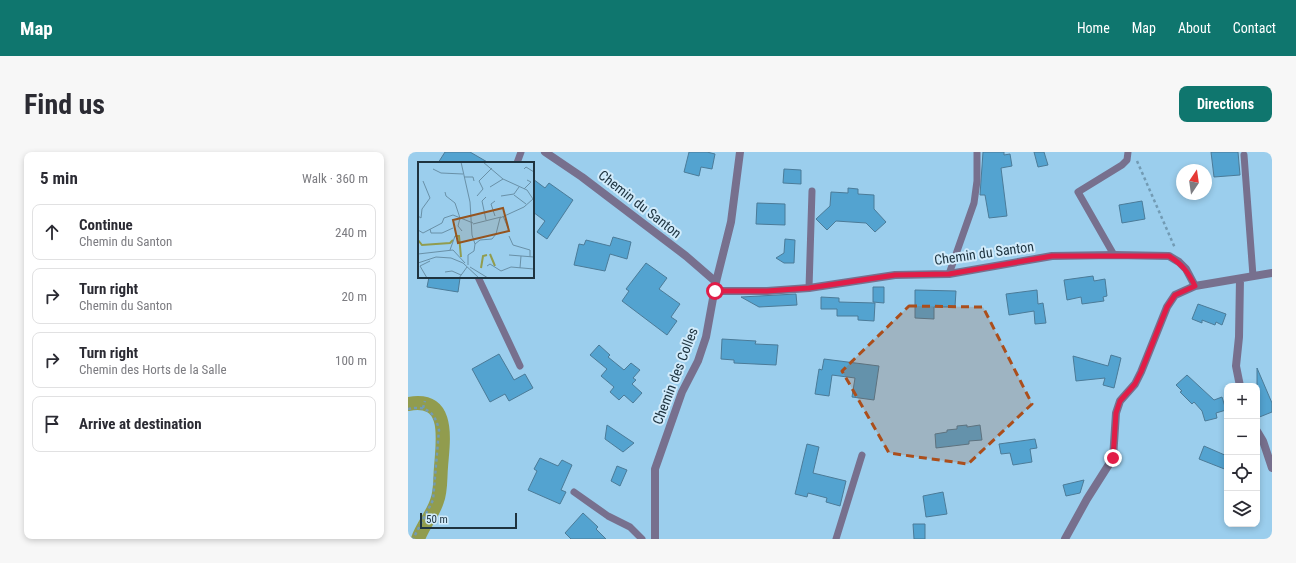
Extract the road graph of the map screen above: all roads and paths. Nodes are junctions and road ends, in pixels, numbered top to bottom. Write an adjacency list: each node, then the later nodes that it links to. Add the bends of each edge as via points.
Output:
1 (521, 152): 7 (lane)
2 (544, 152): 16 (street, Chemin du Santon, via 582,176)
3 (740, 152): 16 (street, Chemin des Colles, via 731,222)
4 (977, 152): 12 (lane, via 974,203)
5 (1128, 153): 9 (lane, via 1122,166 1078,192); 10 (path, via 1136,160 1174,244)
6 (1244, 155): 13 (lane)
7 (517, 162)
8 (812, 191): 18 (lane)
9 (1114, 255): 10 (street, Chemin du Santon, via 1169,256); 12 (street, Chemin du Santon, via 1052,256)
10 (1179, 262): 17 (street)
11 (1272, 273): 13 (street)
12 (949, 274): 18 (street, Chemin du Santon, via 895,275)
13 (1253, 276): 15 (street)
14 (478, 278): 20 (lane)
15 (1240, 279): 17 (street); 21 (street, via 1236,366)
16 (716, 282): 19 (street, Chemin des Colles)
17 (1195, 286): 33 (street, via 1175,295 1167,307 1135,384 1120,401 1116,413 1113,458)
18 (809, 288): 19 (street, Chemin du Santon)
19 (715, 291): 31 (street, Chemin des Colles, via 706,337 682,392 655,469)
20 (520, 366)
21 (1239, 383)
22 (425, 402): 23 (path)
23 (423, 408): 24 (path); 29 (path, via 436,420 439,430 433,500)
24 (408, 409)
25 (1260, 436): 27 (street)
26 (862, 455): 32 (lane)
27 (1272, 468)
28 (574, 492): 30 (lane, via 608,516 630,527)
29 (413, 539)
30 (642, 539)
31 (655, 539)
32 (836, 539)
33 (1065, 539)

